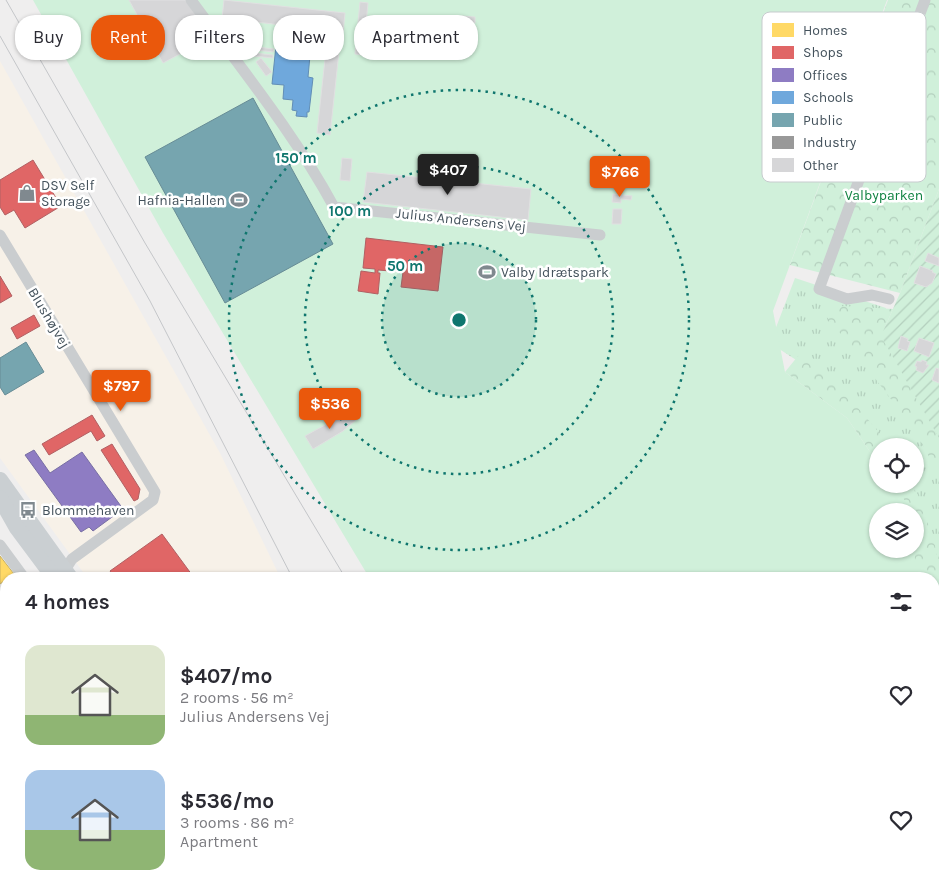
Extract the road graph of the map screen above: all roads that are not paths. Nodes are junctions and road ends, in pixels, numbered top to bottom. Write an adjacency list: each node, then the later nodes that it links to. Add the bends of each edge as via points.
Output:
1 (191, 0): 6 (street, Julius Andersens Vej, via 272,111 334,207)
2 (925, 0): 3 (street)
3 (921, 12)
4 (858, 182): 7 (street, via 819,289 847,300 872,295)
5 (0, 235): 14 (street, Blushøjvej, via 154,492 153,500 72,559)
6 (600, 235)
7 (889, 300)
8 (0, 480): 13 (main road)
9 (0, 498): 12 (main road, via 17,528)
10 (0, 545): 11 (street)
11 (20, 572)
12 (57, 572)
13 (59, 572)
14 (65, 572)

